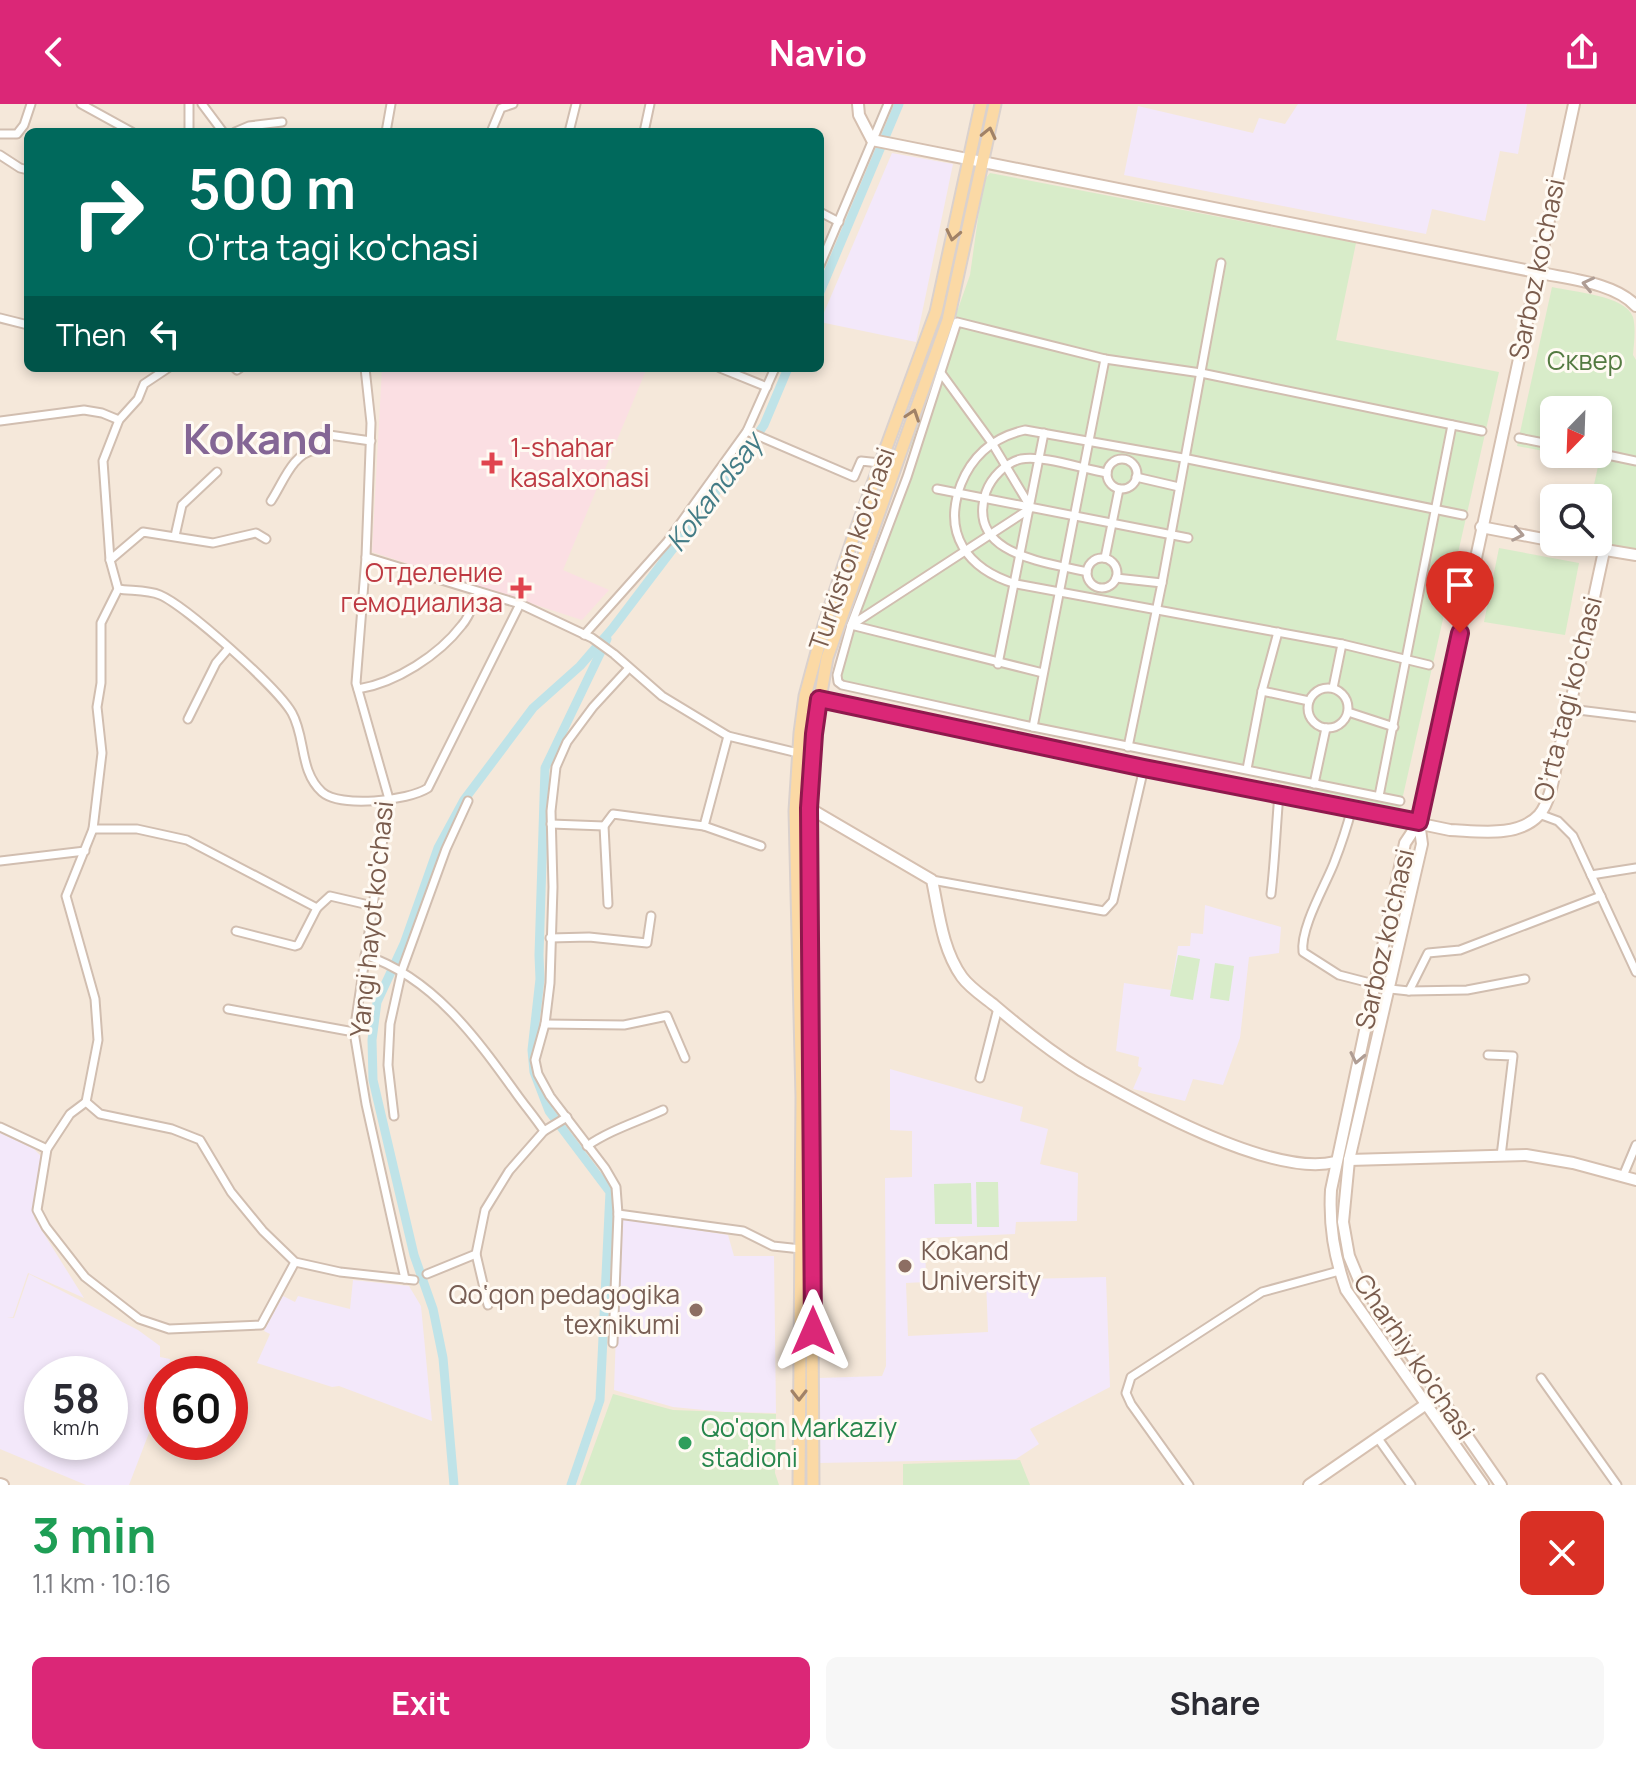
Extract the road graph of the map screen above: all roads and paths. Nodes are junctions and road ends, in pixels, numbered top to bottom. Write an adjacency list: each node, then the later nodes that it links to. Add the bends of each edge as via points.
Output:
1 (31, 104): 23 (street, via 17,134)
2 (81, 104): 15 (street)
3 (189, 104): 16 (street)
4 (202, 104): 17 (street)
5 (391, 104): 19 (street)
6 (513, 104): 20 (street, via 501,108)
7 (576, 104): 21 (street)
8 (650, 104): 22 (street)
9 (858, 104): 24 (main road)
10 (888, 104): 24 (street)
11 (981, 104): 26 (main road, Turkiston ko'chasi)
12 (995, 104): 27 (main road, Turkiston ko'chasi, one-way to 12)
13 (1574, 104): 33 (main road, Sarboz ko'chasi)
14 (282, 122): 18 (street)
15 (125, 128)
16 (189, 128)
17 (220, 128)
18 (244, 128)
19 (387, 128)
20 (493, 128)
21 (570, 128)
22 (645, 128)
23 (1, 137)
24 (872, 140): 26 (main road); 30 (street)
25 (0, 155): 28 (street)
26 (969, 159): 27 (main road); 60 (main road, Turkiston ko'chasi, one-way to 60, via 936,312)
27 (982, 162): 33 (main road); 116 (main road, Turkiston ko'chasi, one-way to 27, via 832,643 948,320)
28 (24, 169)
29 (824, 214): 30 (street)
30 (839, 222): 31 (street)
31 (824, 256)
32 (1221, 263): 43 (street)
33 (1536, 272): 34 (main road, one-way to 33, via 1617,292); 77 (main road, Sarboz ko'chasi)
34 (1636, 306)
35 (0, 318): 36 (street)
36 (24, 324)
37 (1105, 359): 42 (street, via 957,322); 43 (street); 55 (street)
38 (162, 372): 45 (street, via 144,384)
39 (365, 372): 52 (street, Yangi hayot ko'chasi)
40 (730, 372): 44 (street)
41 (773, 372): 44 (street)
42 (941, 373): 54 (street); 102 (street)
43 (1201, 373): 47 (street); 57 (street)
44 (767, 387): 48 (street)
45 (119, 420): 46 (street, via 84,410); 91 (street, via 103,461)
46 (0, 421)
47 (1452, 425): 49 (street); 73 (street)
48 (747, 431): 60 (street, via 854,477 861,461); 104 (street, via 667,542)
49 (1482, 431)
50 (1044, 433): 54 (street, via 1025,430); 55 (street); 58 (street)
51 (1519, 438): 53 (street)
52 (371, 441): 71 (street, via 322,434 316,450 296,460); 88 (street, Yangi hayot ko'chasi)
53 (1540, 442)
54 (992, 443): 61 (street); 69 (street, via 970,462)
55 (1089, 443): 57 (street); 62 (street)
56 (1612, 456): 59 (street)
57 (1183, 458): 66 (street); 73 (street)
58 (1040, 459): 61 (street, via 1017,460); 62 (street); 72 (street)
59 (1636, 461)
60 (880, 463): 115 (main road, Turkiston ko'chasi)
61 (1005, 467): 70 (street); 72 (street)
62 (1083, 469): 64 (street); 75 (street)
63 (217, 472): 80 (street, via 182,505)
64 (1107, 473): 65 (street, via 1111,463 1124,459 1133,465); 68 (street)
65 (1136, 477): 66 (street); 68 (street, via 1129,487)
66 (1179, 487): 79 (street)
67 (937, 489): 69 (street)
68 (1119, 489): 76 (street)
69 (958, 493): 70 (street); 85 (street, via 953,512)
70 (984, 498): 72 (street); 78 (street, via 984,520)
71 (271, 501)
72 (1031, 508): 75 (street); 78 (street); 89 (street)
73 (1434, 510): 74 (street); 107 (street)
74 (1463, 515)
75 (1073, 517): 76 (street); 92 (street)
76 (1112, 522): 79 (street); 90 (street)
77 (1481, 527): 83 (main road, one-way to 83); 139 (main road, Sarboz ko'chasi)
78 (992, 535): 85 (street); 89 (street)
79 (1171, 535): 81 (street); 95 (street)
80 (175, 536): 82 (street, via 213,543 256,533); 91 (street, via 143,532)
81 (1188, 538)
82 (266, 539)
83 (1540, 539)
84 (1612, 552): 86 (main road)
85 (966, 553): 96 (street, via 997,578); 102 (street)
86 (1636, 555)
87 (1603, 556): 118 (main road, O'rta tagi ko'chasi)
88 (366, 557): 99 (street); 113 (street, Yangi hayot ko'chasi)
89 (1021, 557): 92 (street); 96 (street)
90 (1105, 558): 93 (street, via 1091,562); 94 (street, via 1116,568)
91 (110, 560): 97 (street)
92 (1065, 566): 93 (street); 98 (street)
93 (1087, 572): 94 (street, via 1091,584 1100,588)
94 (1116, 578): 95 (street)
95 (1162, 583): 101 (street)
96 (1016, 584): 98 (street); 108 (street)
97 (118, 589): 106 (street, via 157,594 178,605); 143 (street, via 101,623 97,707 102,753)
98 (1060, 591): 101 (street); 111 (street)
99 (479, 592): 100 (street); 113 (street, via 463,624 443,644 392,678)
100 (520, 604): 104 (street); 133 (street, via 435,778 422,791)
101 (1156, 610): 103 (street); 126 (street)
102 (851, 625): 108 (street); 122 (street, via 837,675 842,685)
103 (1278, 632): 105 (street); 114 (street)
104 (588, 636): 110 (street)
105 (1342, 644): 107 (street); 112 (street)
106 (228, 649): 121 (street); 133 (street, via 293,714 308,772 325,795 337,800)
107 (1406, 660): 109 (street); 123 (street)
108 (998, 664): 111 (street)
109 (1429, 665)
110 (628, 669): 125 (street); 140 (street, via 567,742 556,767)
111 (1043, 673): 122 (street)
112 (1333, 688): 117 (street, via 1318,690); 119 (street, via 1347,699)
113 (358, 689): 133 (street, Yangi hayot ko'chasi)
114 (1262, 691): 117 (street); 129 (street)
115 (805, 696): 116 (main road, O'rta tagi ko'chasi); 127 (main road, Turkiston ko'chasi)
116 (819, 699): 128 (main road, O'rta tagi ko'chasi); 136 (main road, Turkiston ko'chasi)
117 (1309, 701): 124 (street, via 1312,720)
118 (1570, 709): 120 (street); 138 (main road, O'rta tagi ko'chasi)
119 (1348, 712): 123 (street); 124 (street, via 1342,724)
120 (1636, 717)
121 (188, 719)
122 (1033, 727): 126 (street)
123 (1394, 727): 132 (street)
124 (1326, 728): 130 (street)
125 (728, 736): 127 (street); 142 (street)
126 (1128, 747): 129 (street)
127 (798, 753): 189 (main road, Turkiston ko'chasi)
128 (1144, 768): 131 (main road, O'rta tagi ko'chasi); 149 (street, via 1113,901 1104,911)
129 (1247, 769): 130 (street)
130 (1314, 784): 132 (street)
131 (1279, 794): 137 (main road, O'rta tagi ko'chasi); 150 (street)
132 (1379, 796): 135 (street)
133 (389, 799): 153 (street, Yangi hayot ko'chasi)
134 (468, 801): 160 (street)
135 (1400, 801)
136 (809, 808): 149 (main road); 201 (main road, Turkiston ko'chasi)
137 (1352, 808): 139 (main road, O'rta tagi ko'chasi); 162 (street, via 1302,946 1321,966)
138 (1539, 814): 139 (main road, O'rta tagi ko'chasi, via 1503,831 1450,830); 148 (street, via 1558,821 1573,836)
139 (1419, 822): 162 (main road, Sarboz ko'chasi, via 1405,843); 163 (main road, Sarboz ko'chasi, via 1422,844)
140 (551, 824): 141 (street); 157 (street)
141 (604, 826): 142 (street, via 613,814); 152 (street)
142 (704, 826): 144 (street)
143 (93, 829): 145 (street); 154 (street, via 137,829 187,840)
144 (761, 846)
145 (85, 851): 146 (street); 172 (street, via 66,896 95,999 98,1040)
146 (0, 861)
147 (1636, 868): 148 (street)
148 (1591, 875): 151 (street)
149 (932, 880): 165 (main road, via 947,952 964,979)
150 (1271, 894)
151 (1601, 896): 159 (street); 164 (street, via 1460,950 1428,953)
152 (608, 904)
153 (373, 906): 154 (street, via 330,896); 158 (street, Yangi hayot ko'chasi)
154 (317, 908): 156 (street, via 295,946)
155 (651, 916): 157 (street, via 647,943)
156 (236, 931)
157 (550, 938): 167 (street)
158 (365, 955): 160 (street); 168 (street, Yangi hayot ko'chasi)
159 (1635, 967)
160 (402, 970): 174 (street, via 390,1024); 177 (street, via 471,1034)
161 (1525, 979): 164 (street, via 1467,990)
162 (1374, 984): 183 (main road, Sarboz ko'chasi, one-way to 183)
163 (1390, 989): 164 (street); 182 (main road, Sarboz ko'chasi)
164 (1409, 991)
165 (998, 1008): 171 (street); 183 (main road, via 1081,1070 1170,1117 1249,1152 1310,1166)
166 (228, 1009): 168 (street)
167 (545, 1024): 170 (street, via 624,1025 667,1016); 175 (street, via 535,1060)
168 (354, 1032): 191 (street, Yangi hayot ko'chasi, via 409,1279)
169 (1488, 1055): 181 (street, via 1513,1056)
170 (685, 1058)
171 (980, 1078)
172 (86, 1102): 180 (street, via 70,1114); 191 (street, via 100,1114 200,1140 231,1192)
173 (663, 1110): 179 (street, via 606,1132)
174 (394, 1116)
175 (565, 1119): 177 (street); 179 (street)
176 (0, 1127): 180 (street)
177 (546, 1129): 190 (street, via 509,1171 485,1210)
178 (1636, 1145): 184 (street)
179 (587, 1146): 186 (street, via 616,1187)
180 (47, 1149): 191 (street, via 37,1210 46,1227 85,1277 139,1319 169,1329 261,1325)
181 (1501, 1156): 182 (main road); 184 (main road, via 1526,1155)
182 (1349, 1160): 187 (main road, Sarboz ko'chasi)
183 (1335, 1162): 188 (main road, Sarboz ko'chasi)
184 (1623, 1176): 185 (main road)
185 (1636, 1180)
186 (618, 1214): 189 (street, via 743,1231 773,1246); 195 (street)
187 (1343, 1222): 197 (main road, Charhiy ko'chasi, via 1359,1280)
188 (1329, 1225): 192 (main road, Charhiy ko'chasi)
189 (801, 1249): 200 (main road, Turkiston ko'chasi, one-way to 200)
190 (476, 1254): 193 (street); 194 (street)
191 (295, 1262)
192 (1339, 1271): 198 (main road, Charhiy ko'chasi, via 1346,1290); 202 (street, via 1262,1292 1131,1377 1126,1393 1131,1404)
193 (427, 1274)
194 (488, 1305)
195 (613, 1343)
196 (1541, 1378): 207 (street)
197 (1438, 1396): 198 (main road); 206 (main road, Charhiy ko'chasi)
198 (1425, 1405): 199 (main road); 205 (main road, Charhiy ko'chasi)
199 (1377, 1437): 203 (main road); 204 (street)
200 (799, 1485)
201 (813, 1485)
202 (1189, 1485)
203 (1309, 1485)
204 (1411, 1485)
205 (1483, 1485)
206 (1501, 1485)
207 (1617, 1485)

